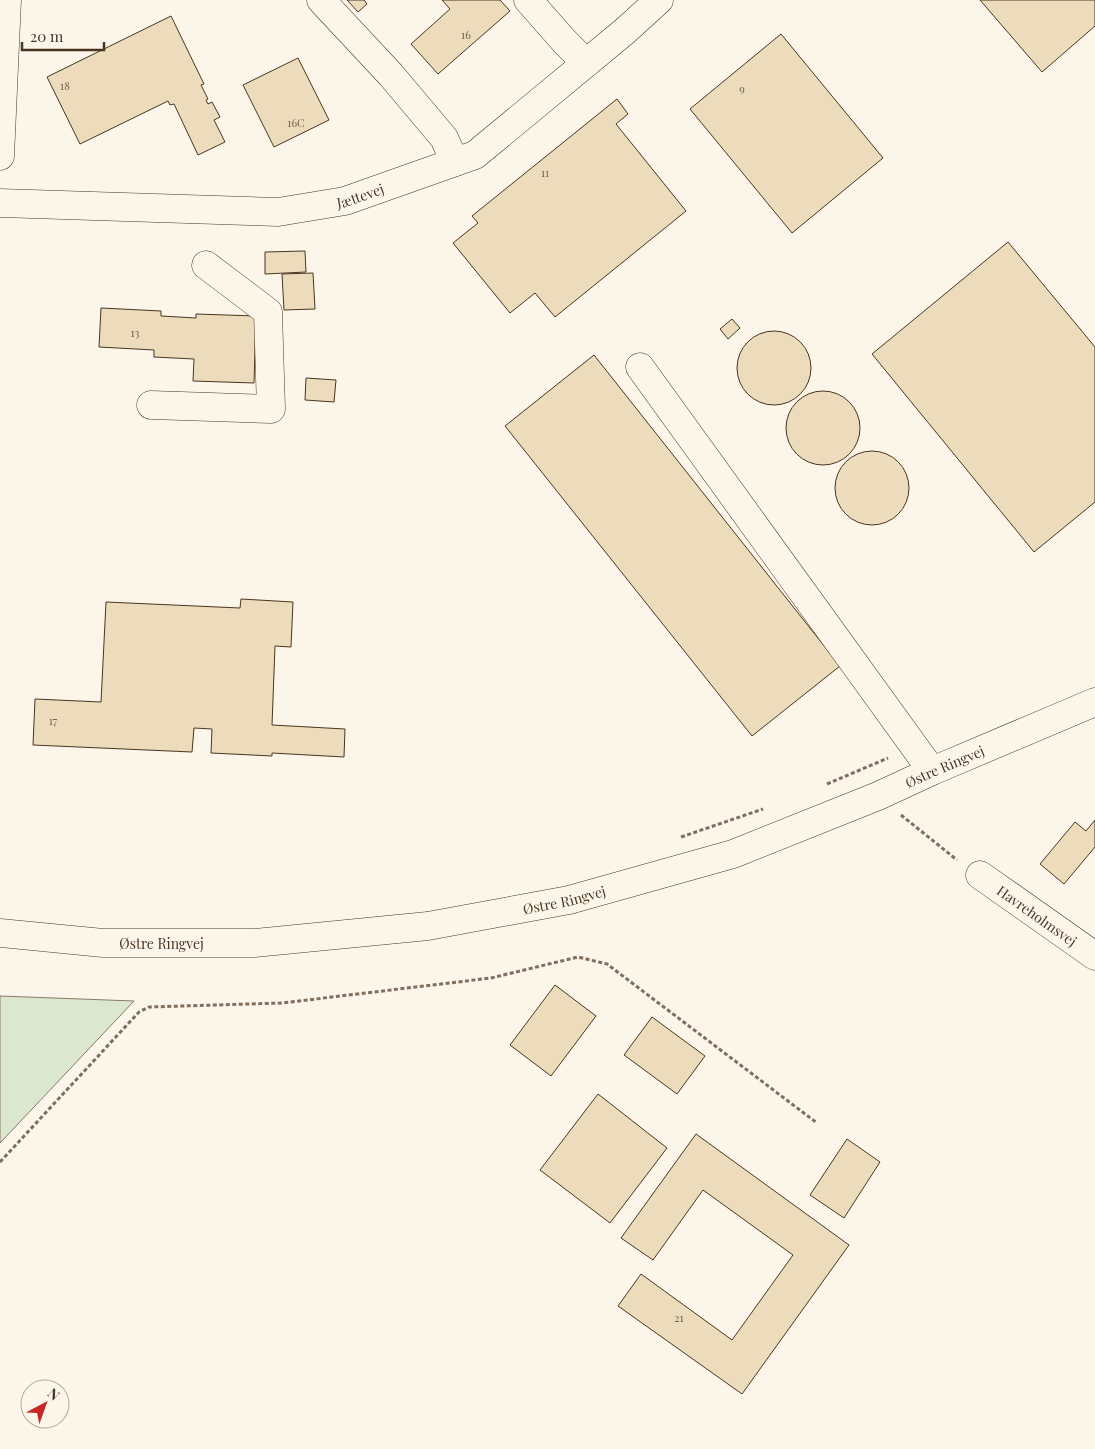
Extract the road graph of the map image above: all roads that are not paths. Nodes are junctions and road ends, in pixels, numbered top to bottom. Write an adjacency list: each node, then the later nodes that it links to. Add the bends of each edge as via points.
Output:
1 (7, 0): 6 (main road)
2 (321, 0): 8 (main road, via 444,138)
3 (528, 0): 5 (main road)
4 (659, 0): 5 (main road, Jættevej)
5 (586, 63): 8 (main road, Jættevej, via 475,155)
6 (1, 97): 7 (main road)
7 (0, 156)
8 (456, 162): 9 (main road, Jættevej, via 345,202 278,212)
9 (0, 203)
10 (206, 265): 12 (main road, via 268,312 271,409)
11 (640, 367): 14 (main road)
12 (151, 406)
13 (1095, 702): 14 (main road, Østre Ringvej)
14 (932, 771): 16 (main road, Østre Ringvej, via 733,854 569,900 428,926 254,943 103,943)
15 (980, 875): 17 (main road, Havreholmsvej)
16 (0, 933)
17 (1095, 956)

